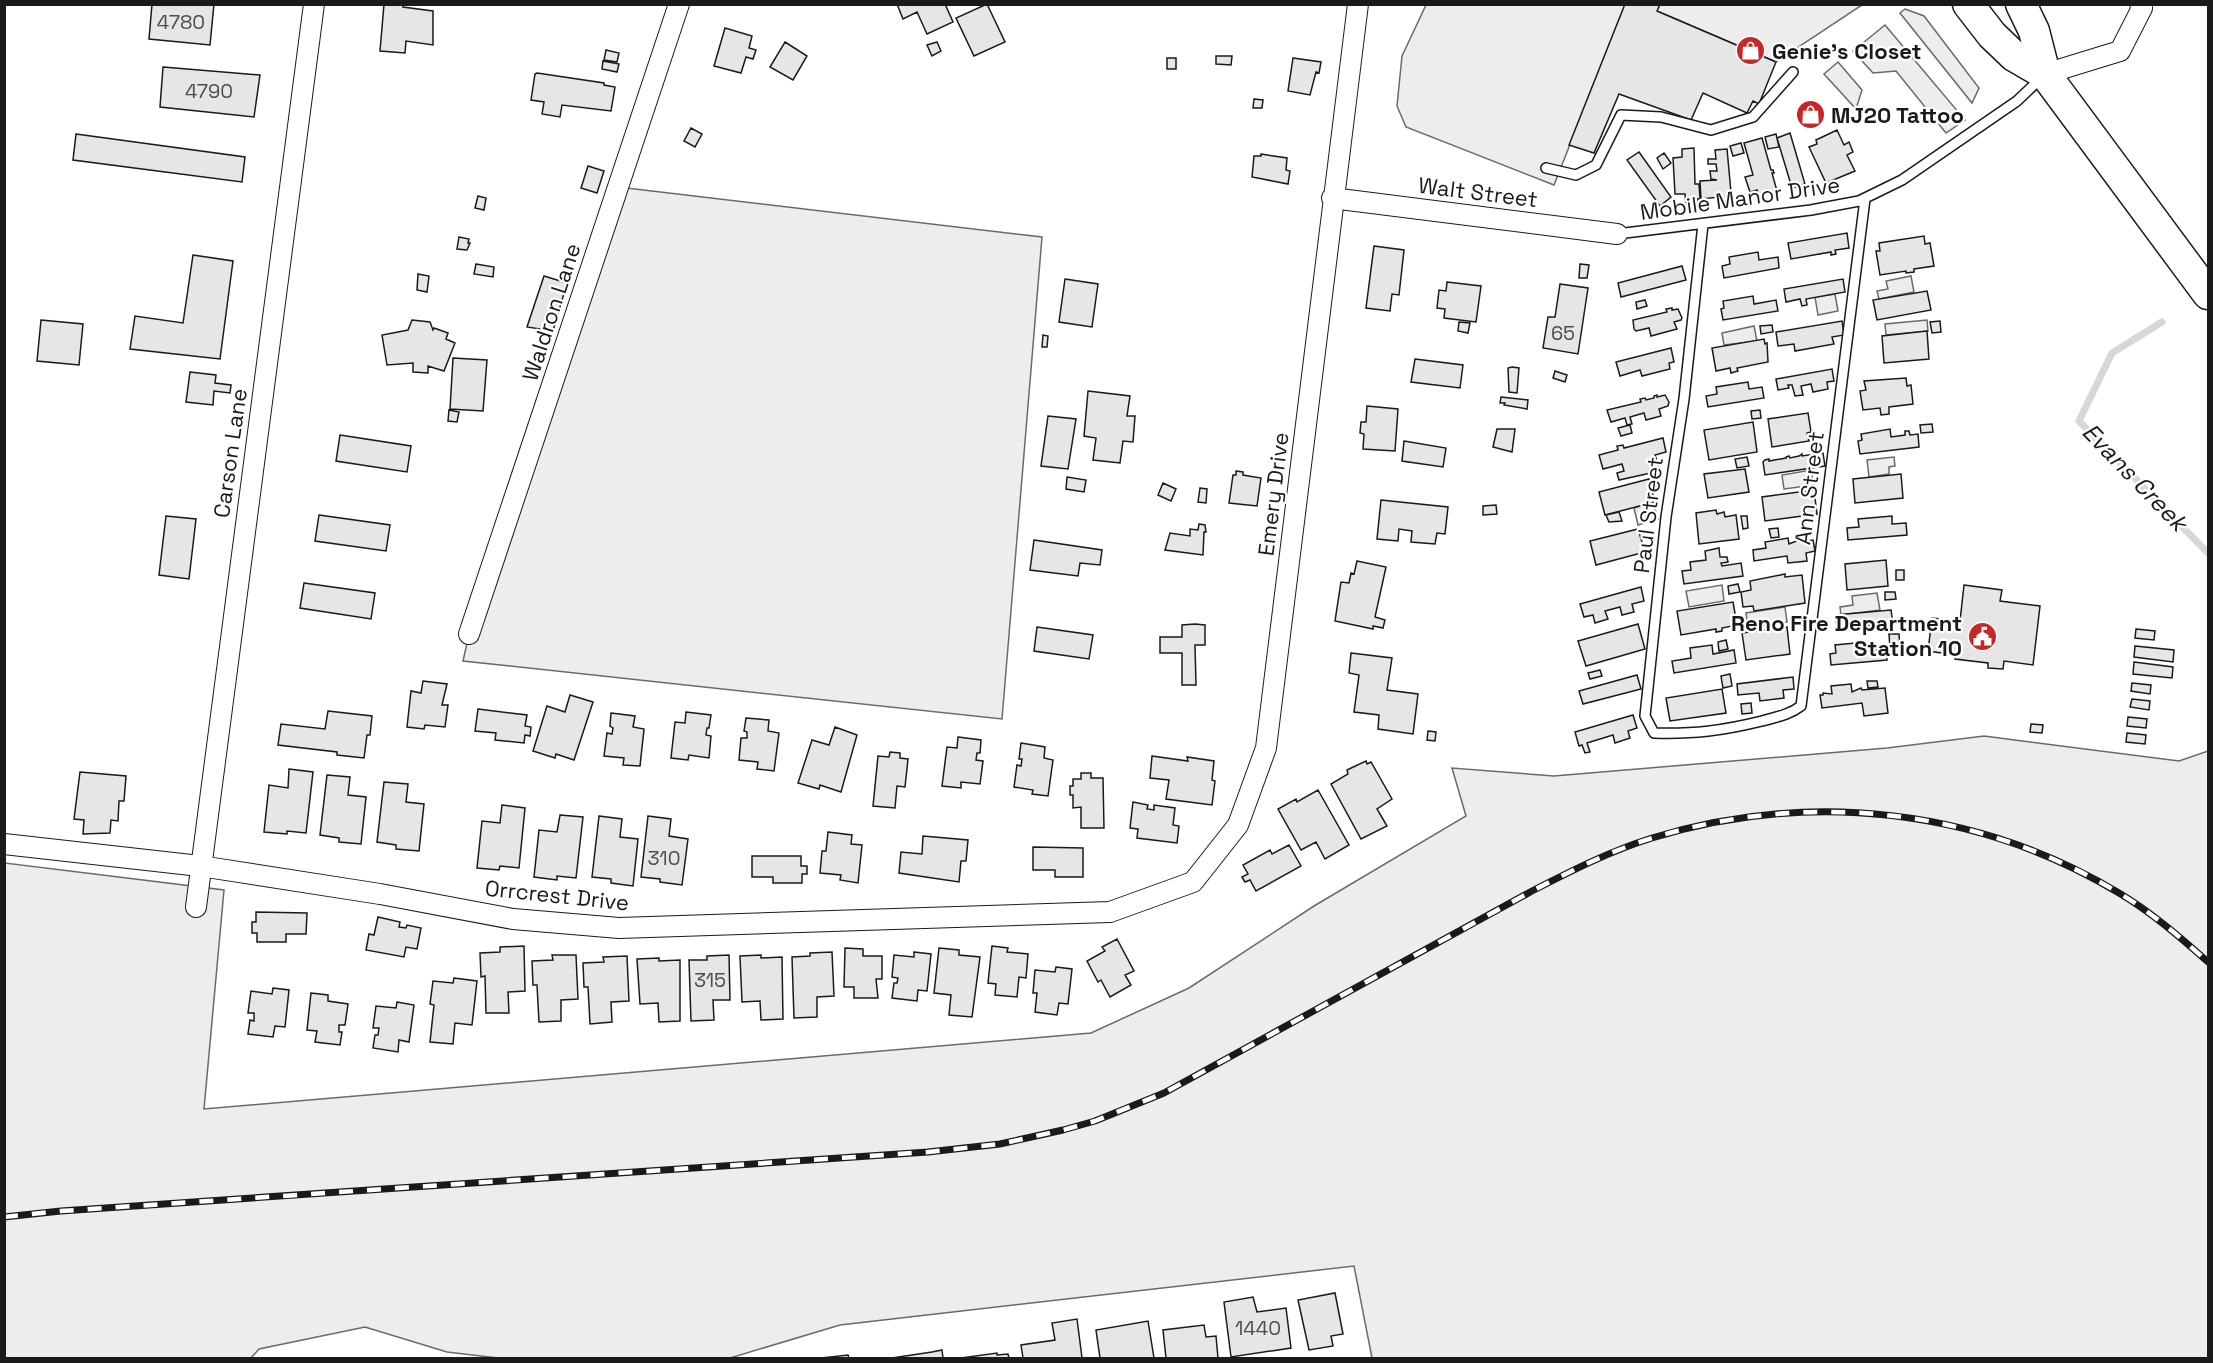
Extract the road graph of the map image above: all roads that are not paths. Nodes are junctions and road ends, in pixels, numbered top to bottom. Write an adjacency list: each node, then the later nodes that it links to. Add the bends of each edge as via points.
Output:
1 (314, 4): 18 (street, Carson Lane)
2 (679, 4): 15 (street, Waldron Lane)
3 (1358, 4): 10 (street, Emery Drive)
4 (1968, 4): 8 (main road, via 2013,56)
5 (2021, 4): 8 (main road, via 2034,31)
6 (2140, 4): 8 (street, via 2142,8 2120,51)
7 (1793, 72): 9 (lane, via 1753,117 1711,130 1661,117 1621,116 1596,165 1576,175)
8 (2045, 74): 11 (lane, Mobile Manor Drive, via 2017,101 1902,180); 14 (main road)
9 (1546, 168)
10 (1332, 198): 13 (street, Walt Street); 20 (street, Emery Drive, via 1266,748 1238,825 1193,882)
11 (1865, 198): 12 (lane, Mobile Manor Drive); 16 (lane, Ann Street, via 1801,706 1791,714)
12 (1704, 225): 13 (lane, Mobile Manor Drive); 16 (lane, Paul Street, via 1666,513 1645,716 1654,733 1695,734)
13 (1617, 234)
14 (2208, 294)
15 (469, 634)
16 (1729, 729)
17 (4, 844): 18 (street, Orrcrest Drive)
18 (200, 866): 19 (street, Carson Lane); 20 (street, Orrcrest Drive, via 513,918 619,928)
19 (196, 907)
20 (1110, 912)

